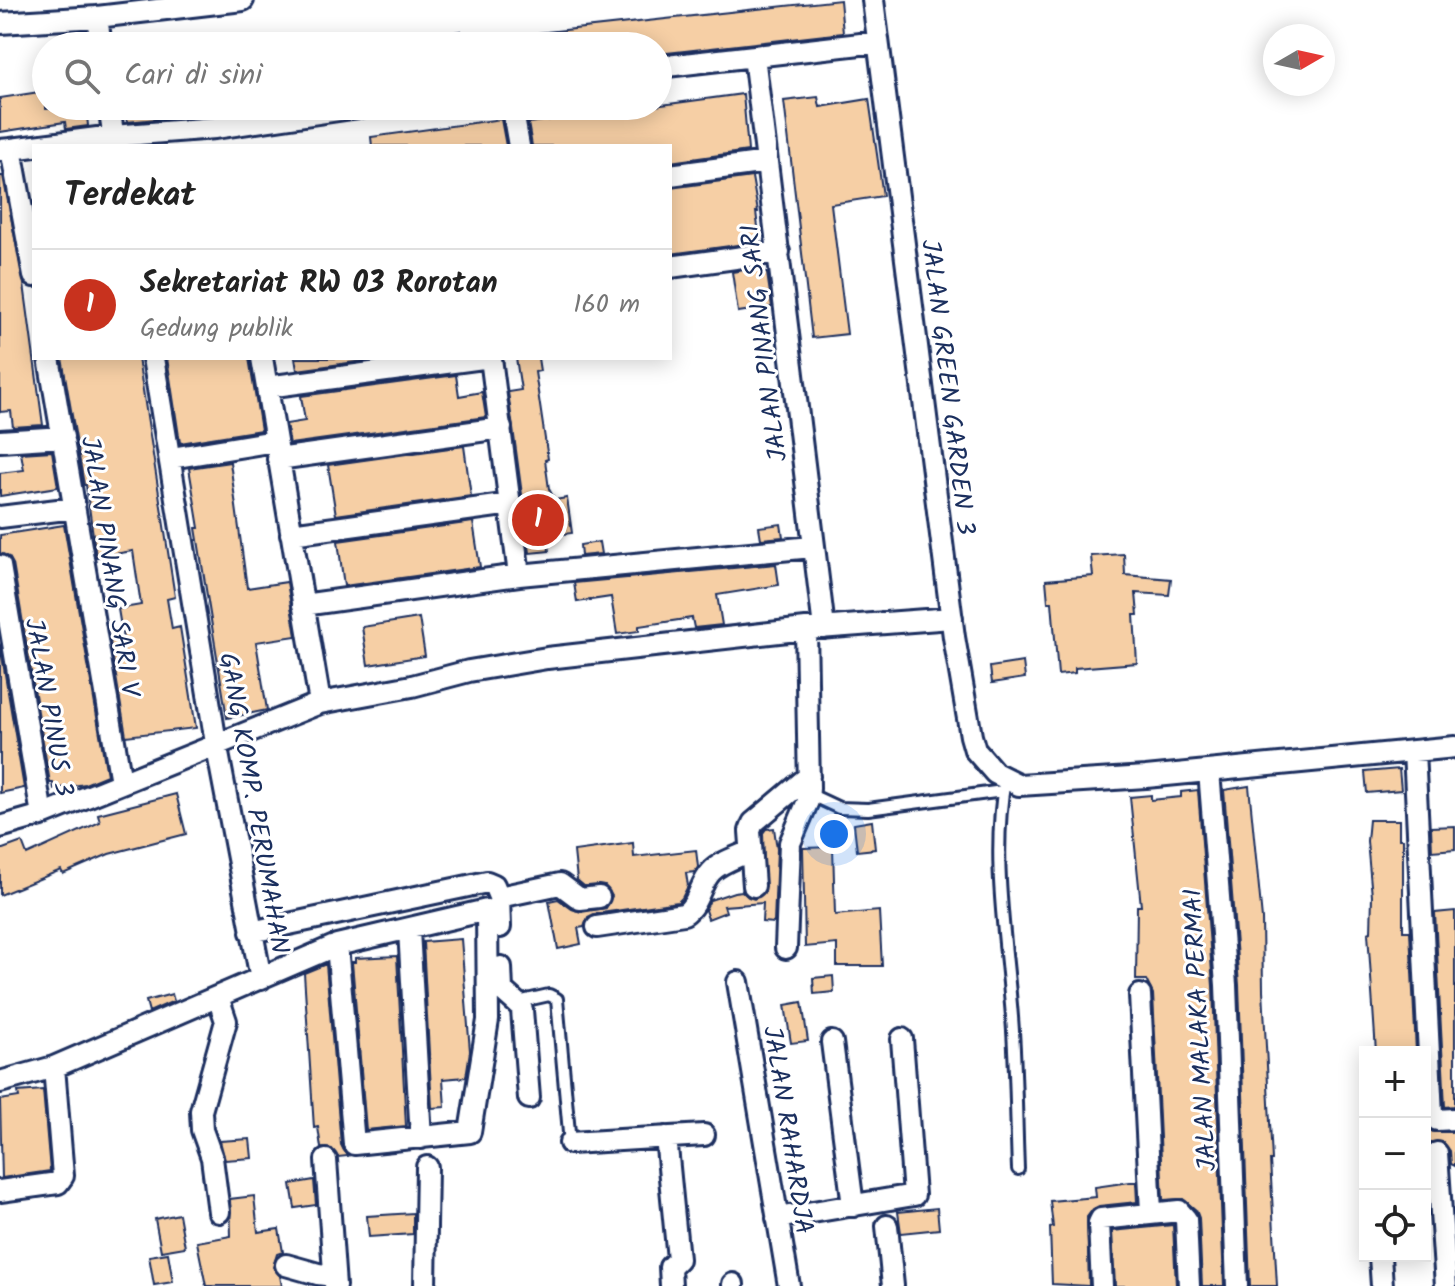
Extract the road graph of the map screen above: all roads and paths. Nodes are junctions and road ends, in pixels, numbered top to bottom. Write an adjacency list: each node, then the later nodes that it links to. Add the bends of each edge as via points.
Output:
1 (243, 0): 3 (street)
2 (873, 0): 6 (street, JALAN GREEN GARDEN 3)
3 (97, 17): 4 (street); 5 (street)
4 (0, 23)
5 (99, 32)
6 (878, 42): 7 (street); 42 (street, JALAN GREEN GARDEN 3)
7 (754, 56): 8 (street); 18 (street, JALAN PINANG SARI)
8 (672, 65)
9 (111, 120): 13 (street)
10 (299, 120): 12 (street)
11 (514, 120): 15 (street)
12 (218, 137): 13 (street)
13 (114, 141): 14 (street)
14 (74, 144)
15 (519, 144)
16 (32, 147): 17 (street)
17 (6, 149): 21 (street)
18 (767, 162): 19 (street); 20 (street, JALAN PINANG SARI)
19 (672, 175)
20 (779, 252): 22 (street); 38 (street, JALAN PINANG SARI)
21 (32, 267)
22 (672, 267)
23 (49, 360): 30 (street, JALAN PINANG SARI V)
24 (153, 360): 33 (street, GANG KOMP. PERUMAHAN)
25 (262, 360): 28 (street)
26 (468, 360): 28 (street)
27 (491, 360): 29 (street)
28 (267, 387): 32 (street)
29 (501, 428): 32 (street); 34 (street)
30 (63, 437): 31 (street); 35 (street, JALAN PINANG SARI V)
31 (0, 441)
32 (276, 450): 33 (street); 37 (street)
33 (171, 458): 45 (street, GANG KOMP. PERUMAHAN)
34 (511, 504): 37 (street); 40 (street)
35 (74, 508): 36 (street); 50 (street, JALAN PINANG SARI V)
36 (0, 517)
37 (291, 534): 41 (street)
38 (812, 547): 40 (street); 43 (street, JALAN PINANG SARI)
39 (0, 566): 52 (street, JALAN PINUS 3)
40 (519, 575): 41 (street)
41 (303, 605): 44 (street)
42 (952, 618): 43 (street, JALAN PINUS 3); 49 (street, JALAN GREEN GARDEN 3, via 975,750)
43 (818, 626): 44 (street, JALAN PINUS 3, via 547,658); 51 (street, JALAN PINANG SARI)
44 (320, 703): 45 (street, JALAN PINUS 3)
45 (216, 743): 50 (street, JALAN PINUS 3); 60 (street, GANG KOMP. PERUMAHAN)
46 (1455, 747): 47 (street)
47 (1414, 751): 48 (street); 73 (street, via 1432,1115 1437,1120)
48 (1209, 771): 49 (street, via 1032,786); 97 (street, JALAN MALAKA PERMAI, via 1226,985)
49 (1001, 781): 51 (lane, via 868,809 839,808); 81 (lane, via 1000,879 1016,1069)
50 (121, 782): 52 (street, JALAN PINUS 3)
51 (809, 785): 54 (street, via 753,823); 62 (street, via 790,843)
52 (42, 815): 53 (street)
53 (0, 827)
54 (750, 851): 55 (street); 58 (street, via 711,871 693,908 684,914)
55 (754, 886)
56 (499, 897): 57 (street, via 560,884 580,899); 60 (street, via 487,882); 67 (street, via 502,990)
57 (599, 897)
58 (597, 927)
59 (409, 930): 61 (street); 76 (street); 76 (street, via 488,911 488,1020 472,1131)
60 (251, 932): 63 (street, GANG KOMP. PERUMAHAN)
61 (337, 945): 63 (street); 76 (street, via 354,1144)
62 (786, 948)
63 (261, 979): 66 (street, GANG KOMP. PERUMAHAN)
64 (738, 982): 86 (street, JALAN RAHARDJA)
65 (1140, 995): 85 (street)
66 (218, 997): 70 (street, GANG KOMP. PERUMAHAN); 84 (street, via 226,1021 201,1111)
67 (516, 1002): 72 (street, via 522,1010); 77 (lane, via 549,995 557,999)
68 (902, 1039): 83 (street, via 914,1195)
69 (832, 1042): 83 (street)
70 (54, 1067): 71 (street, GANG KOMP. PERUMAHAN); 82 (street, via 63,1176 58,1183)
71 (0, 1082)
72 (529, 1098)
73 (1455, 1119)
74 (704, 1135): 75 (street)
75 (666, 1137): 77 (street); 92 (street, via 678,1259 670,1267)
76 (421, 1138)
77 (570, 1147)
78 (1437, 1153): 99 (street)
79 (326, 1160): 90 (street)
80 (427, 1167): 91 (street)
81 (1018, 1169)
82 (0, 1191)
83 (853, 1206): 86 (street)
84 (219, 1212)
85 (1151, 1212): 95 (street, via 1101,1219); 96 (street, via 1179,1211 1185,1216)
86 (777, 1218): 93 (street, JALAN RAHARDJA)
87 (887, 1226): 94 (street)
88 (1380, 1262): 98 (street)
89 (286, 1265): 90 (street)
90 (334, 1281)
91 (425, 1286)
92 (671, 1286)
93 (789, 1286)
94 (893, 1286)
95 (1102, 1286)
96 (1189, 1286)
97 (1237, 1286)
98 (1382, 1286)
99 (1446, 1286)

